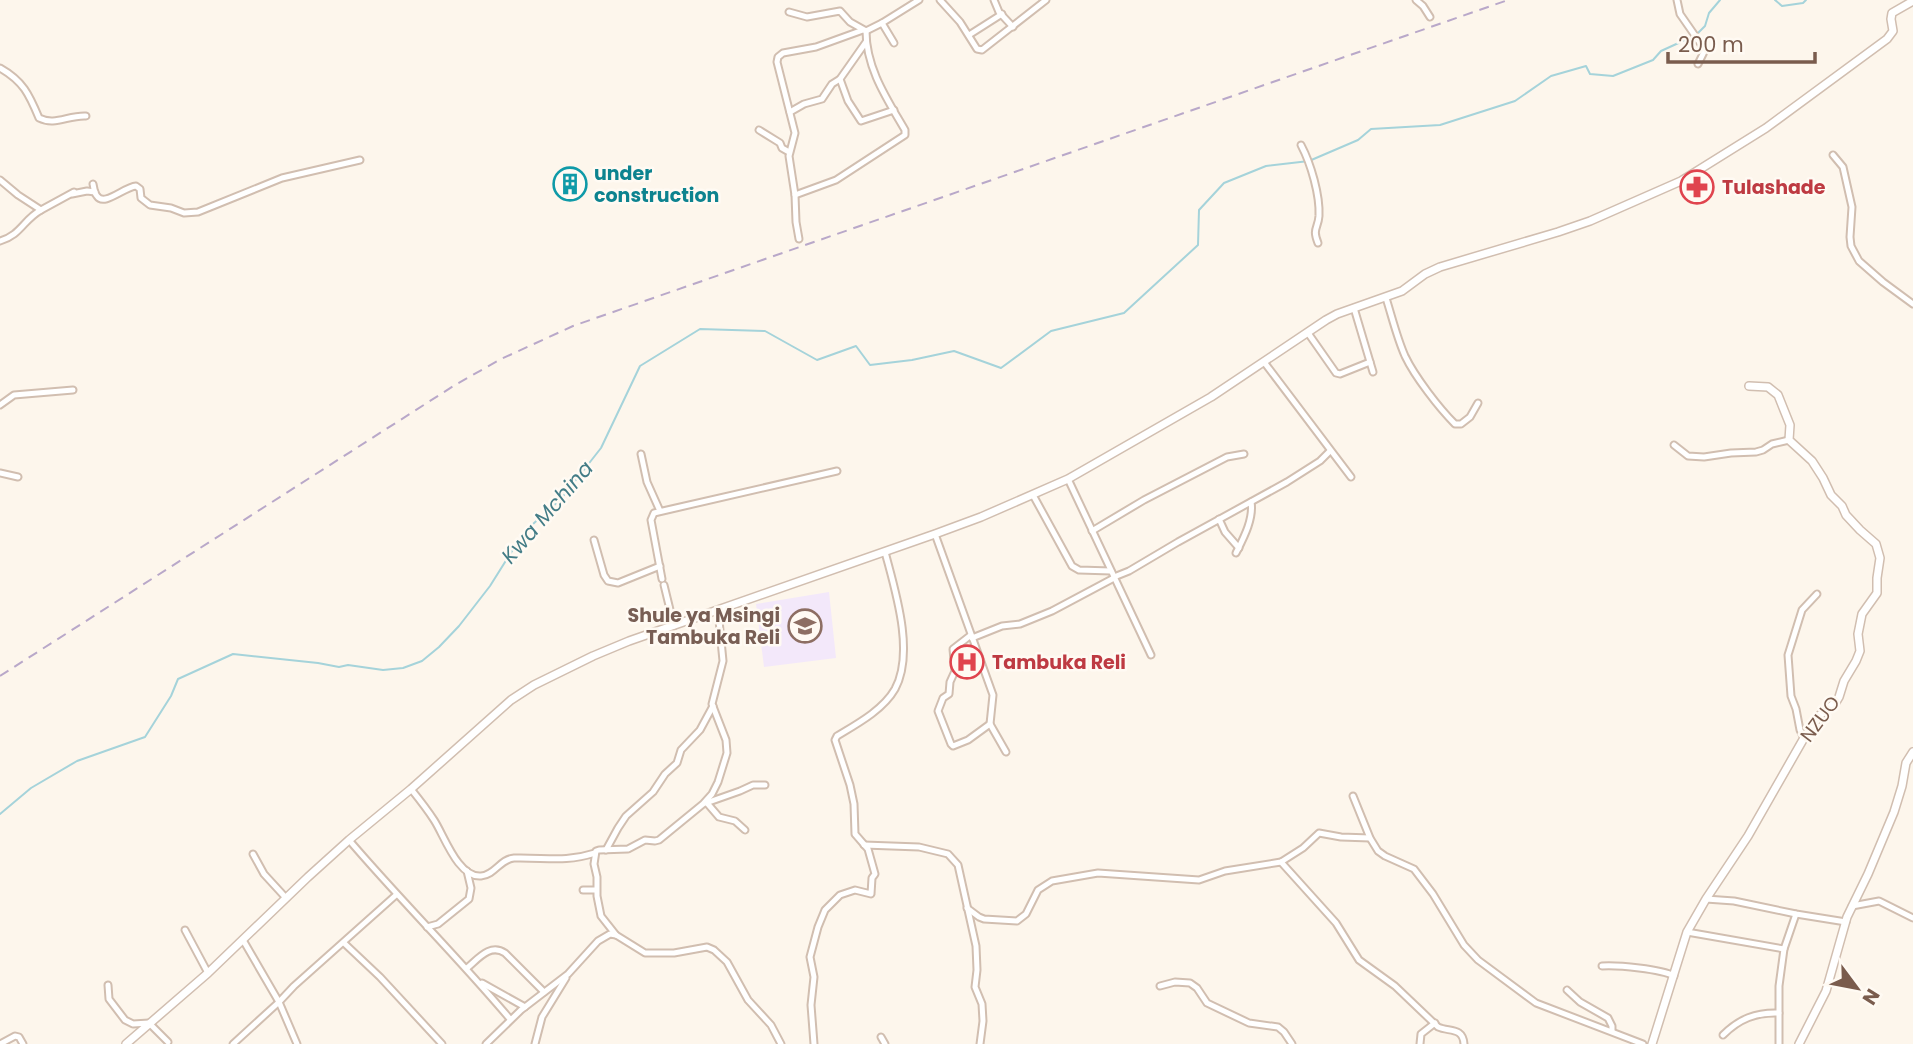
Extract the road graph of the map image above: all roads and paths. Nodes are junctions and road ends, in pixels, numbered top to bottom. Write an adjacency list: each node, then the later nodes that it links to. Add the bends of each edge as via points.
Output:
1 (919, 0): 11 (street)
2 (940, 0): 14 (street)
3 (994, 0): 9 (street)
4 (1046, 0): 12 (street)
5 (1416, 0): 10 (street)
6 (1677, 0): 17 (street, via 1705,50)
7 (1913, 1): 36 (street, via 1892,13 1893,33 1887,40 1697,172 1590,221 1440,267)
8 (789, 12): 13 (street, via 807,17 840,11)
9 (1002, 14): 12 (street); 14 (street)
10 (1430, 17)
11 (882, 23): 13 (street); 16 (street)
12 (1013, 27): 14 (street, via 982,50)
13 (864, 30): 15 (street); 21 (street, via 780,55)
14 (969, 35)
15 (866, 42): 19 (street); 20 (street, via 873,70)
16 (894, 43)
17 (1698, 64)
18 (0, 68): 22 (street, via 23,85 39,118 58,122)
19 (840, 79): 20 (street, via 861,121); 21 (street, via 822,99)
20 (894, 110): 31 (street, via 905,130 903,137 836,180)
21 (790, 112): 25 (street, via 795,133)
22 (86, 116)
23 (759, 130): 25 (street)
24 (1301, 145): 35 (street, via 1317,197 1319,218 1314,231)
25 (789, 152): 31 (street)
26 (1833, 155): 37 (street, via 1843,167 1852,207 1850,237 1859,261)
27 (360, 160): 30 (street, via 282,178 184,213 150,205 136,186 106,200)
28 (0, 180): 32 (street)
29 (93, 184): 30 (street)
30 (95, 192): 32 (street, via 73,193)
31 (795, 195): 33 (street)
32 (41, 210): 34 (street, via 20,231)
33 (799, 239)
34 (0, 241)
35 (1318, 243)
36 (1386, 298): 38 (street); 45 (street, via 1410,366 1446,414 1456,425 1461,424)
37 (1913, 304)
38 (1354, 308): 39 (street); 41 (street)
39 (1308, 333): 40 (street); 41 (street, via 1336,373)
40 (1264, 362): 49 (street); 56 (street)
41 (1370, 362): 42 (street)
42 (1373, 372)
43 (1749, 386): 47 (street, via 1768,387 1778,395 1790,425)
44 (73, 390): 46 (street, via 14,395)
45 (1478, 403)
46 (0, 405)
47 (1789, 440): 48 (street, via 1756,452 1697,457); 74 (street, NZUO, via 1812,461 1846,515 1876,544 1880,558 1877,593 1862,614 1856,661 1836,702)
48 (1674, 445)
49 (1330, 451): 55 (street); 58 (street)
50 (641, 454): 59 (street)
51 (1244, 454): 61 (street, via 1227,457)
52 (837, 471): 59 (street)
53 (0, 473): 54 (street)
54 (18, 477)
55 (1351, 477)
56 (1068, 479): 57 (street); 61 (street)
57 (1033, 495): 62 (street); 66 (street, via 1073,566)
58 (1251, 502): 60 (street); 60 (street, via 1251,515 1237,550)
59 (660, 511): 65 (street, via 653,513 652,520)
60 (1219, 519): 66 (street, via 1129,571)
61 (1092, 531): 66 (street)
62 (935, 534): 64 (street); 70 (street)
63 (594, 540): 65 (street, via 608,581 618,583)
64 (885, 551): 68 (street); 84 (street, via 900,617 900,674 894,691 835,740 852,794 855,834)
65 (660, 566): 69 (street)
66 (1113, 575): 70 (street, via 1052,611); 71 (street)
67 (1817, 594): 74 (street, via 1802,610 1788,655 1791,696)
68 (719, 610): 69 (street); 72 (street, via 723,661)
69 (674, 626): 78 (street, via 605,651 534,685)
70 (971, 636): 73 (street, via 993,695); 73 (street, via 953,649 950,694 938,711 953,746)
71 (1151, 655)
72 (713, 706): 80 (street, via 727,748 716,786); 85 (street, via 700,730 681,750 677,763 626,816)
73 (990, 723): 75 (street)
74 (1804, 738): 94 (street, NZUO)
75 (1006, 752)
76 (1913, 752): 95 (street, via 1894,812)
77 (765, 785): 80 (street)
78 (411, 789): 83 (street); 89 (street)
79 (1353, 796): 82 (street)
80 (705, 803): 81 (street, via 723,820 735,821); 85 (street, via 657,841)
81 (745, 830)
82 (1370, 838): 88 (street, via 1319,833); 123 (street, via 1378,851 1420,875 1478,960 1536,1003)
83 (349, 841): 92 (street); 93 (street)
84 (864, 845): 96 (street, via 910,846 948,854 960,869); 136 (street, via 874,874 871,894 855,890 840,895 825,910 810,957)
85 (606, 850): 86 (street)
86 (595, 853): 89 (street, via 560,860 508,858 482,876); 91 (street)
87 (253, 854): 93 (street)
88 (1281, 862): 96 (street, via 1199,880 1098,873 1061,878 1042,886 1026,914 1017,920 985,919); 122 (street, via 1336,923 1359,960)
89 (467, 871): 100 (street, via 470,898 438,925)
90 (583, 890): 91 (street)
91 (596, 890): 103 (street, via 603,920)
92 (396, 895): 100 (street); 105 (street)
93 (286, 898): 104 (street)
94 (1706, 899): 97 (street); 102 (street, NZUO)
95 (1852, 906): 98 (street, via 1879,901); 99 (street)
96 (967, 908): 138 (street, via 977,957 975,987 982,1004)
97 (1796, 914): 99 (street); 106 (street)
98 (1913, 918)
99 (1846, 922): 145 (street, via 1826,991)
100 (427, 927): 108 (street)
101 (185, 930): 109 (street)
102 (1687, 932): 106 (street); 111 (street, NZUO)
103 (616, 935): 110 (street, via 602,938); 135 (street, via 645,953 714,950 771,1025)
104 (243, 940): 109 (street); 117 (street)
105 (344, 943): 117 (street); 132 (street)
106 (1784, 949): 119 (street)
107 (1602, 966): 111 (street)
108 (467, 968): 112 (street); 116 (street, via 498,949)
109 (208, 973): 121 (street)
110 (568, 974): 116 (street); 134 (street, via 542,1017)
111 (1674, 976): 143 (street, NZUO)
112 (479, 982): 118 (street); 120 (street)
113 (108, 985): 121 (street, via 110,1001 125,1020)
114 (1160, 986): 139 (street, via 1190,983 1207,1003 1249,1023 1278,1027)
115 (1567, 990): 123 (street, via 1608,1018)
116 (544, 992): 118 (street)
117 (279, 1003): 130 (street); 131 (street)
118 (525, 1007): 120 (street)
119 (1779, 1013): 124 (street, via 1748,1017); 144 (street)
120 (510, 1018): 133 (street)
121 (149, 1023): 126 (street); 129 (street)
122 (1435, 1023): 140 (street, via 1421,1034); 141 (street, via 1456,1031)
123 (1612, 1031): 142 (street)
124 (1723, 1035)
125 (881, 1037): 137 (street)
126 (168, 1042)
127 (0, 1044): 128 (street, via 15,1036)
128 (23, 1044)
129 (126, 1044)
130 (233, 1044)
131 (296, 1044)
132 (442, 1044)
133 (486, 1044)
134 (535, 1044)
135 (780, 1044)
136 (814, 1044)
137 (885, 1044)
138 (980, 1044)
139 (1292, 1044)
140 (1420, 1044)
141 (1464, 1044)
142 (1643, 1044)
143 (1652, 1044)
144 (1779, 1044)
145 (1799, 1044)

